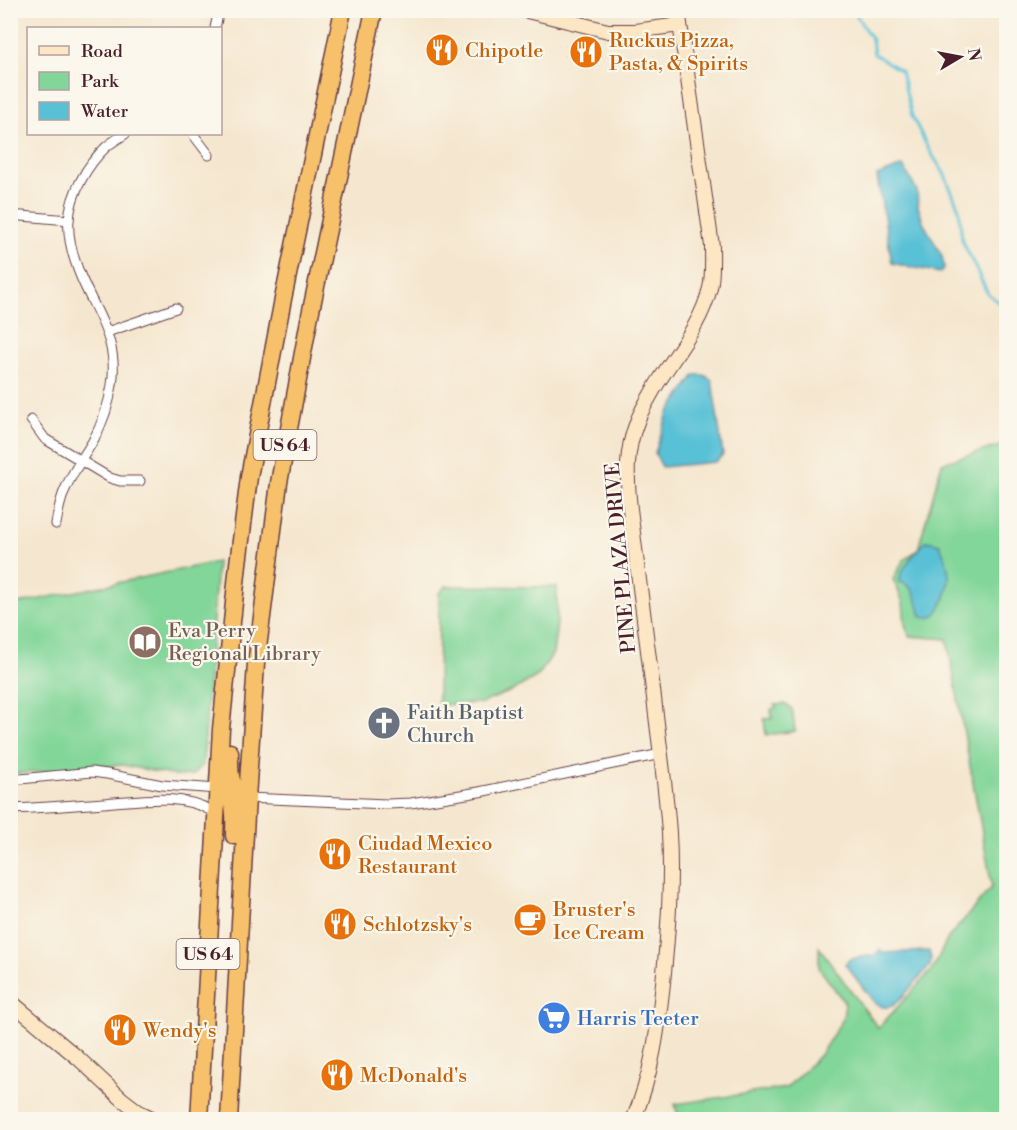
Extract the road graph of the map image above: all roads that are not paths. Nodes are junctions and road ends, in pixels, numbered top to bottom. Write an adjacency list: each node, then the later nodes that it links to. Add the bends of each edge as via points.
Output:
1 (219, 10): 8 (street)
2 (343, 10): 21 (highway, US 64, via 249,477)
3 (365, 10): 11 (highway, via 348,104)
4 (374, 10): 11 (highway, US 64)
5 (678, 10): 7 (street, PINE PLAZA DRIVE)
6 (530, 11): 7 (street, via 608,31)
7 (680, 25): 22 (street, PINE PLAZA DRIVE, via 711,246 710,288 703,310 640,412 627,466)
8 (215, 27)
9 (123, 135): 14 (street, via 86,172)
10 (194, 135): 12 (street)
11 (345, 149): 25 (highway, US 64, via 279,483 256,664)
12 (209, 155)
13 (10, 215): 14 (street)
14 (69, 220): 16 (street, via 75,262)
15 (176, 308): 16 (street)
16 (107, 332): 18 (street, via 113,359 108,404 93,441)
17 (31, 420): 18 (street, via 45,439)
18 (80, 460): 19 (street, via 110,478); 20 (street, via 67,486)
19 (140, 481)
20 (56, 524)
21 (231, 644): 24 (highway, US 64); 25 (highway, via 231,780)
22 (661, 754): 25 (street, via 411,803); 33 (street, PINE PLAZA DRIVE, via 669,835 665,956 650,1069)
23 (10, 780): 24 (street, via 92,772 162,785)
24 (218, 789): 27 (highway, US 64); 28 (highway, via 232,800 234,900)
25 (247, 798): 28 (highway, US 64)
26 (10, 809): 27 (street, via 177,800 204,806 212,811)
27 (216, 822): 31 (highway, US 64)
28 (241, 914): 32 (highway, US 64)
29 (10, 1001): 30 (street, via 122,1099)
30 (156, 1119)
31 (199, 1119)
32 (229, 1119)
33 (633, 1119)

